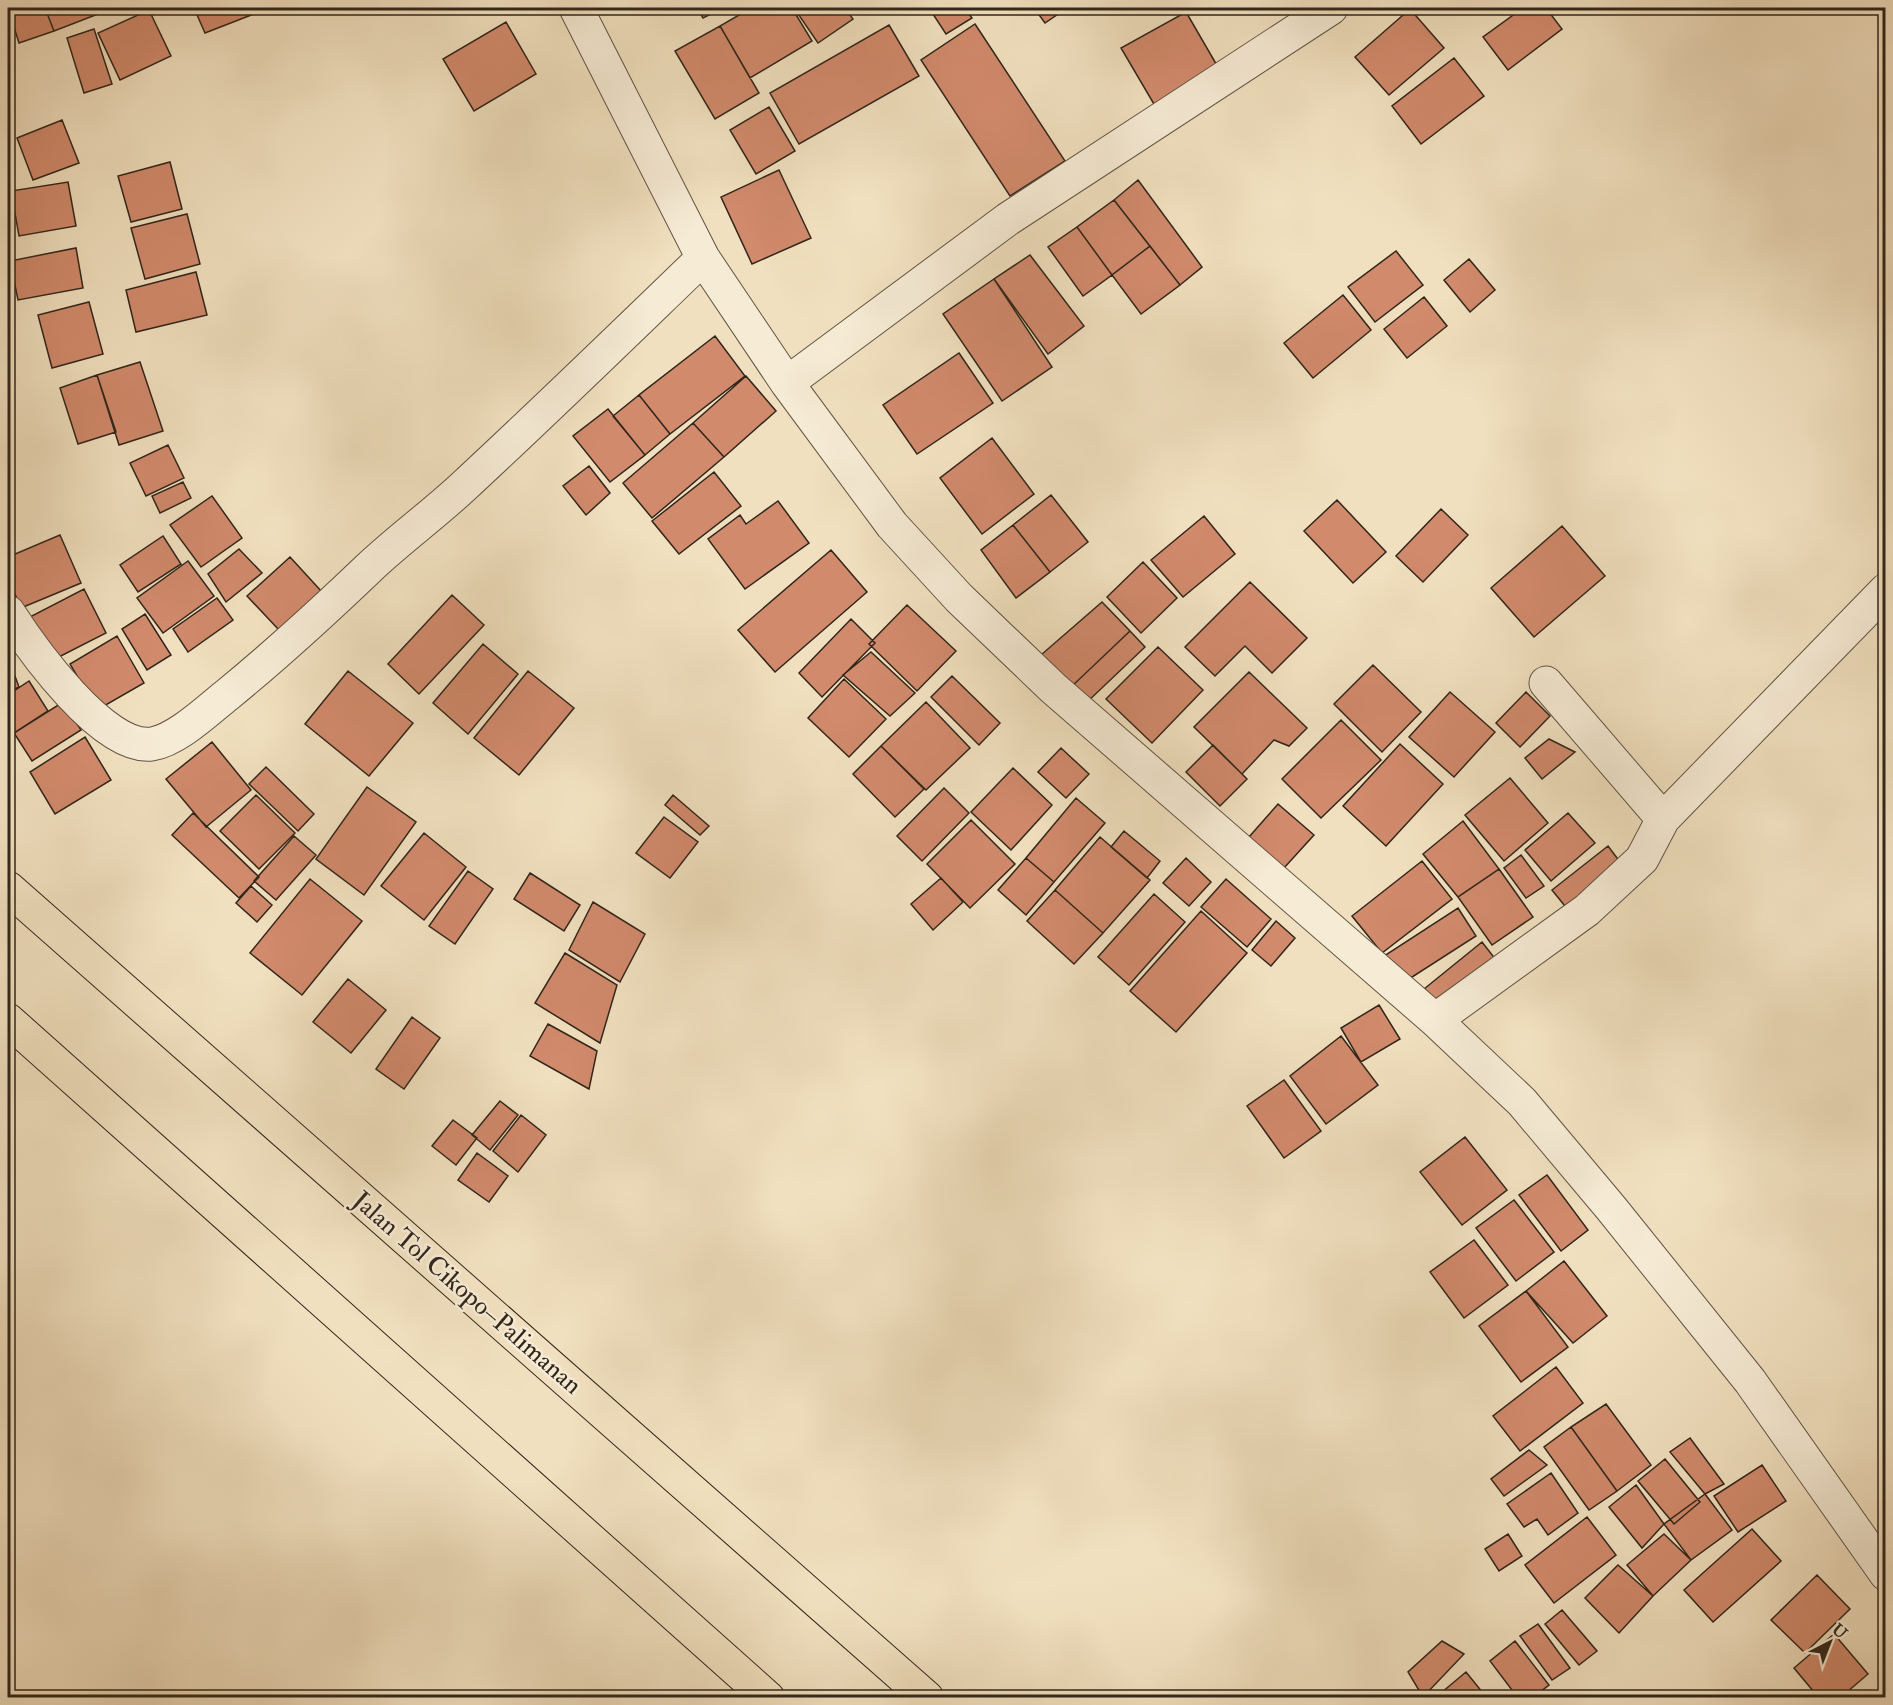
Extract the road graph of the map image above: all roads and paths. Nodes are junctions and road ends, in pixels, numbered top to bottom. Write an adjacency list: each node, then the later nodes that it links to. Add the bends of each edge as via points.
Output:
1 (576, 8): 3 (street)
2 (1331, 8): 4 (street, via 1008,219)
3 (704, 258): 4 (street); 6 (street, via 463,487 312,623 196,720 167,738 153,744 136,743 120,736 72,697 37,656)
4 (787, 383): 11 (street, via 892,525 958,598 1053,688)
5 (1886, 590): 8 (street)
6 (8, 612)
7 (1546, 682): 8 (street)
8 (1663, 819): 11 (street, via 1642,859 1587,910)
9 (8, 888): 14 (highway, Jalan Tol Cikopo–Palimanan)
10 (8, 1020): 13 (highway)
11 (1435, 1020): 12 (street, via 1522,1102 1618,1217 1749,1381)
12 (1886, 1574)
13 (768, 1698)
14 (927, 1698)

